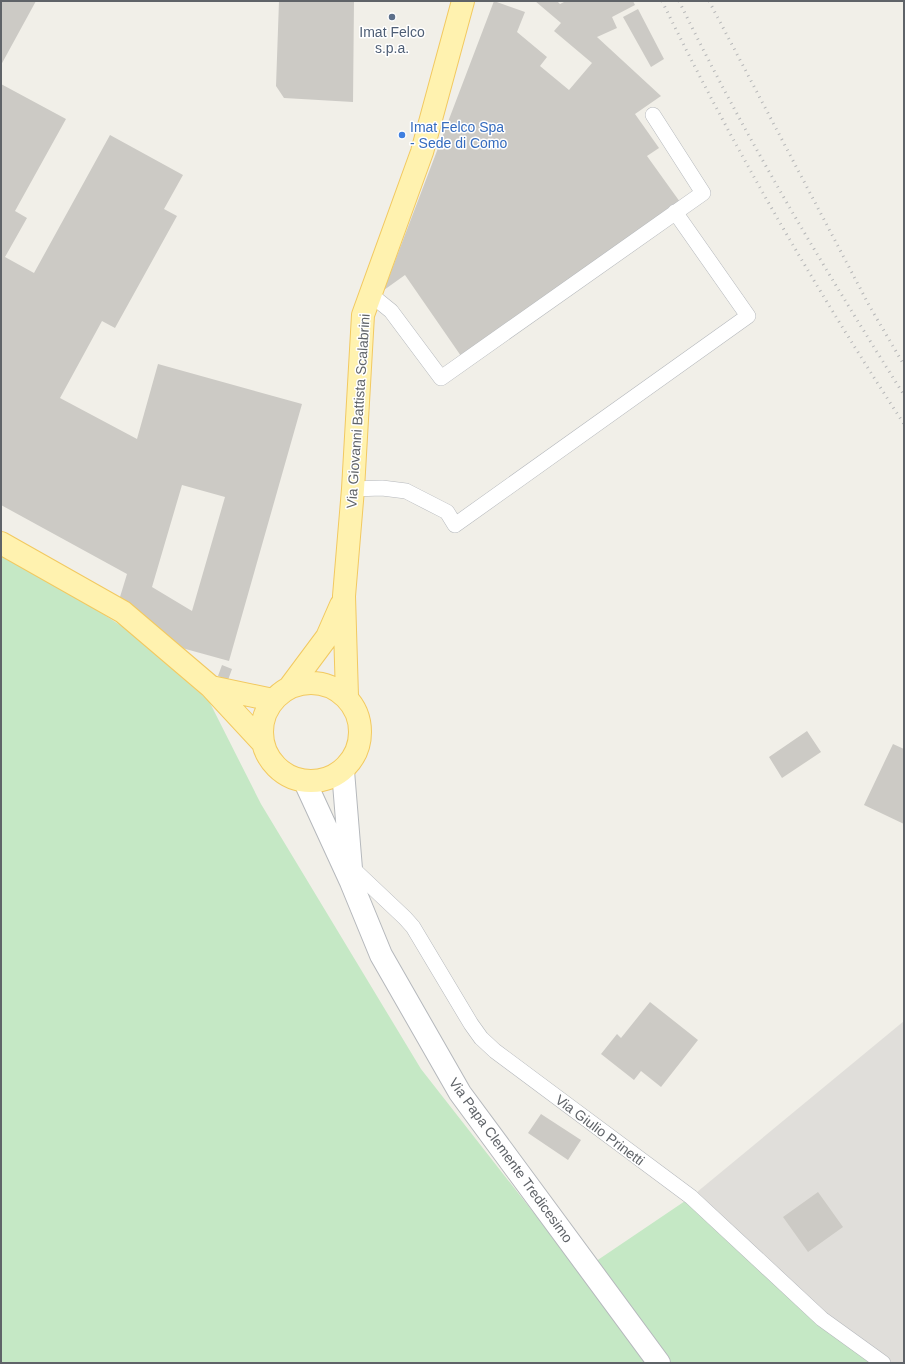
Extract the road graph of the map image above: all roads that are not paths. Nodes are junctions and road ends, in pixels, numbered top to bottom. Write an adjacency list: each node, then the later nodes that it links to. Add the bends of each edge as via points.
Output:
1 (463, 1): 4 (main road, Via Giovanni Battista Scalabrini, via 422,152)
2 (653, 114): 3 (lane, via 703,192)
3 (675, 212): 4 (lane, via 441,378 391,310); 5 (lane, via 748,316 455,525 447,512 406,491 382,488)
4 (370, 294): 5 (main road, Via Giovanni Battista Scalabrini, via 363,315)
5 (353, 489): 7 (main road, Via Giovanni Battista Scalabrini)
6 (1, 543): 8 (main road, via 123,612)
7 (344, 596): 9 (main road, Via Giovanni Battista Scalabrini, via 328,638); 10 (main road, Via Giovanni Battista Scalabrini)
8 (211, 687): 9 (main road); 11 (main road)
9 (281, 694): 10 (main road, via 304,683 332,686); 11 (main road, via 263,718)
10 (347, 696): 12 (main road, via 357,711 362,736 356,756)
11 (262, 742): 13 (main road, via 272,764 288,776)
12 (343, 771): 13 (main road, via 325,780); 14 (street, Via Papa Clemente Tredicesimo)
13 (305, 782): 14 (street, Via Papa Clemente Tredicesimo)
14 (351, 874): 15 (street, Via Papa Clemente Tredicesimo, via 381,955 460,1093); 16 (lane, Via Giulio Prinetti, via 413,927 471,1024 495,1051 691,1198 822,1319)
15 (659, 1363)
16 (883, 1363)

